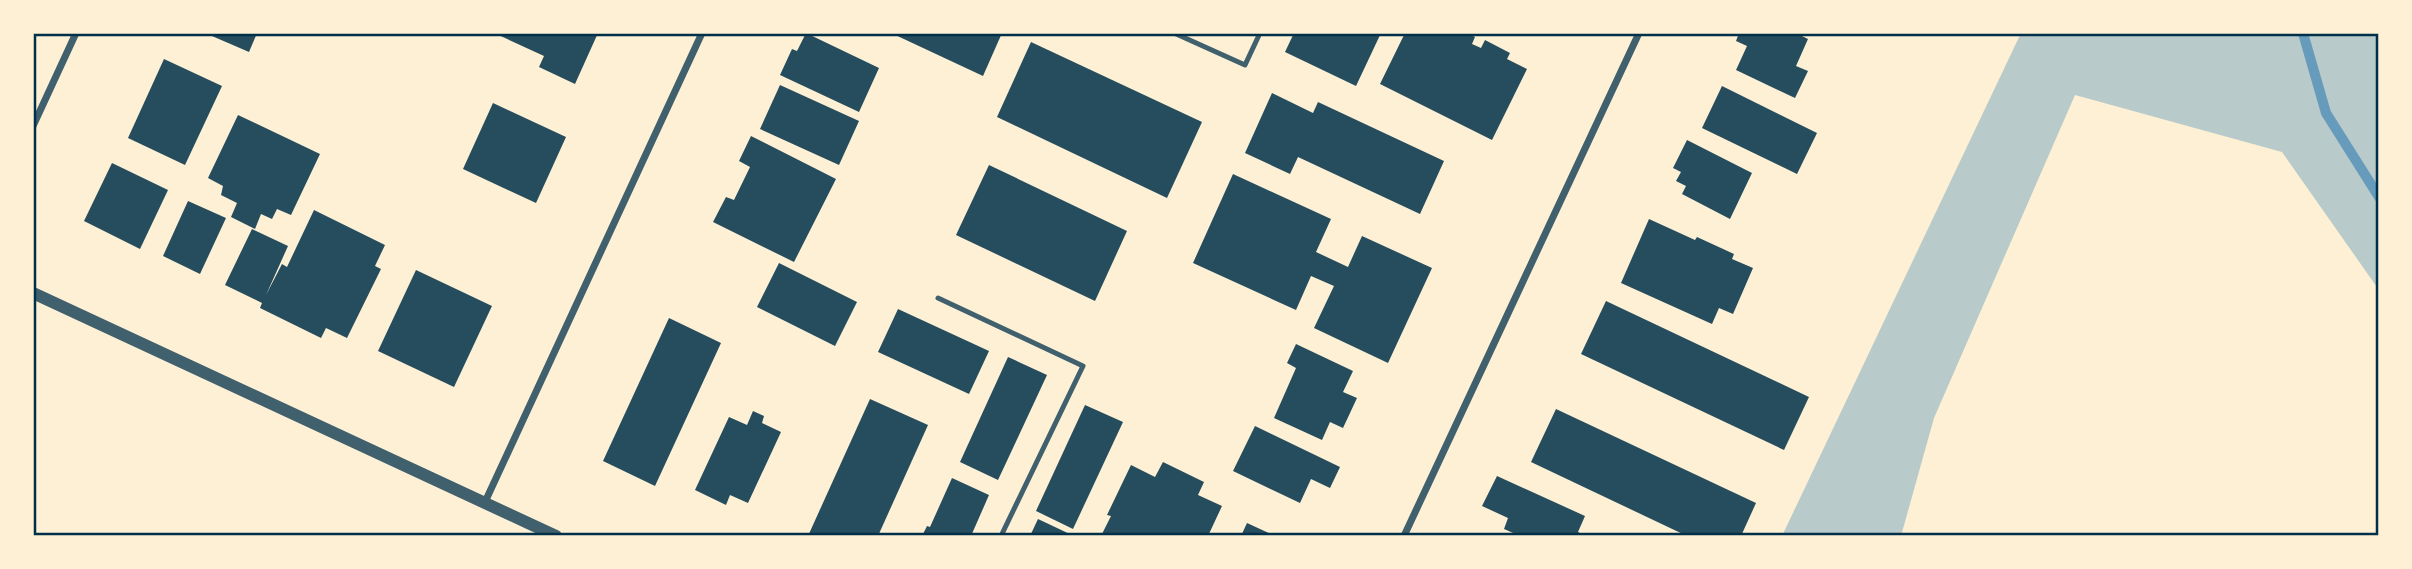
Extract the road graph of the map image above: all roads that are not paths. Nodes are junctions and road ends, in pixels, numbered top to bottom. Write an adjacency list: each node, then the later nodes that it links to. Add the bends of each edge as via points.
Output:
1 (76, 33): 6 (street)
2 (702, 33): 9 (street)
3 (1174, 33): 4 (lane, via 1245,65)
4 (1260, 33)
5 (1639, 33): 12 (street)
6 (33, 126)
7 (33, 293): 9 (street)
8 (938, 298): 11 (lane, via 1083,366)
9 (485, 502): 10 (street)
10 (556, 536)
11 (1001, 536)
12 (1404, 536)

